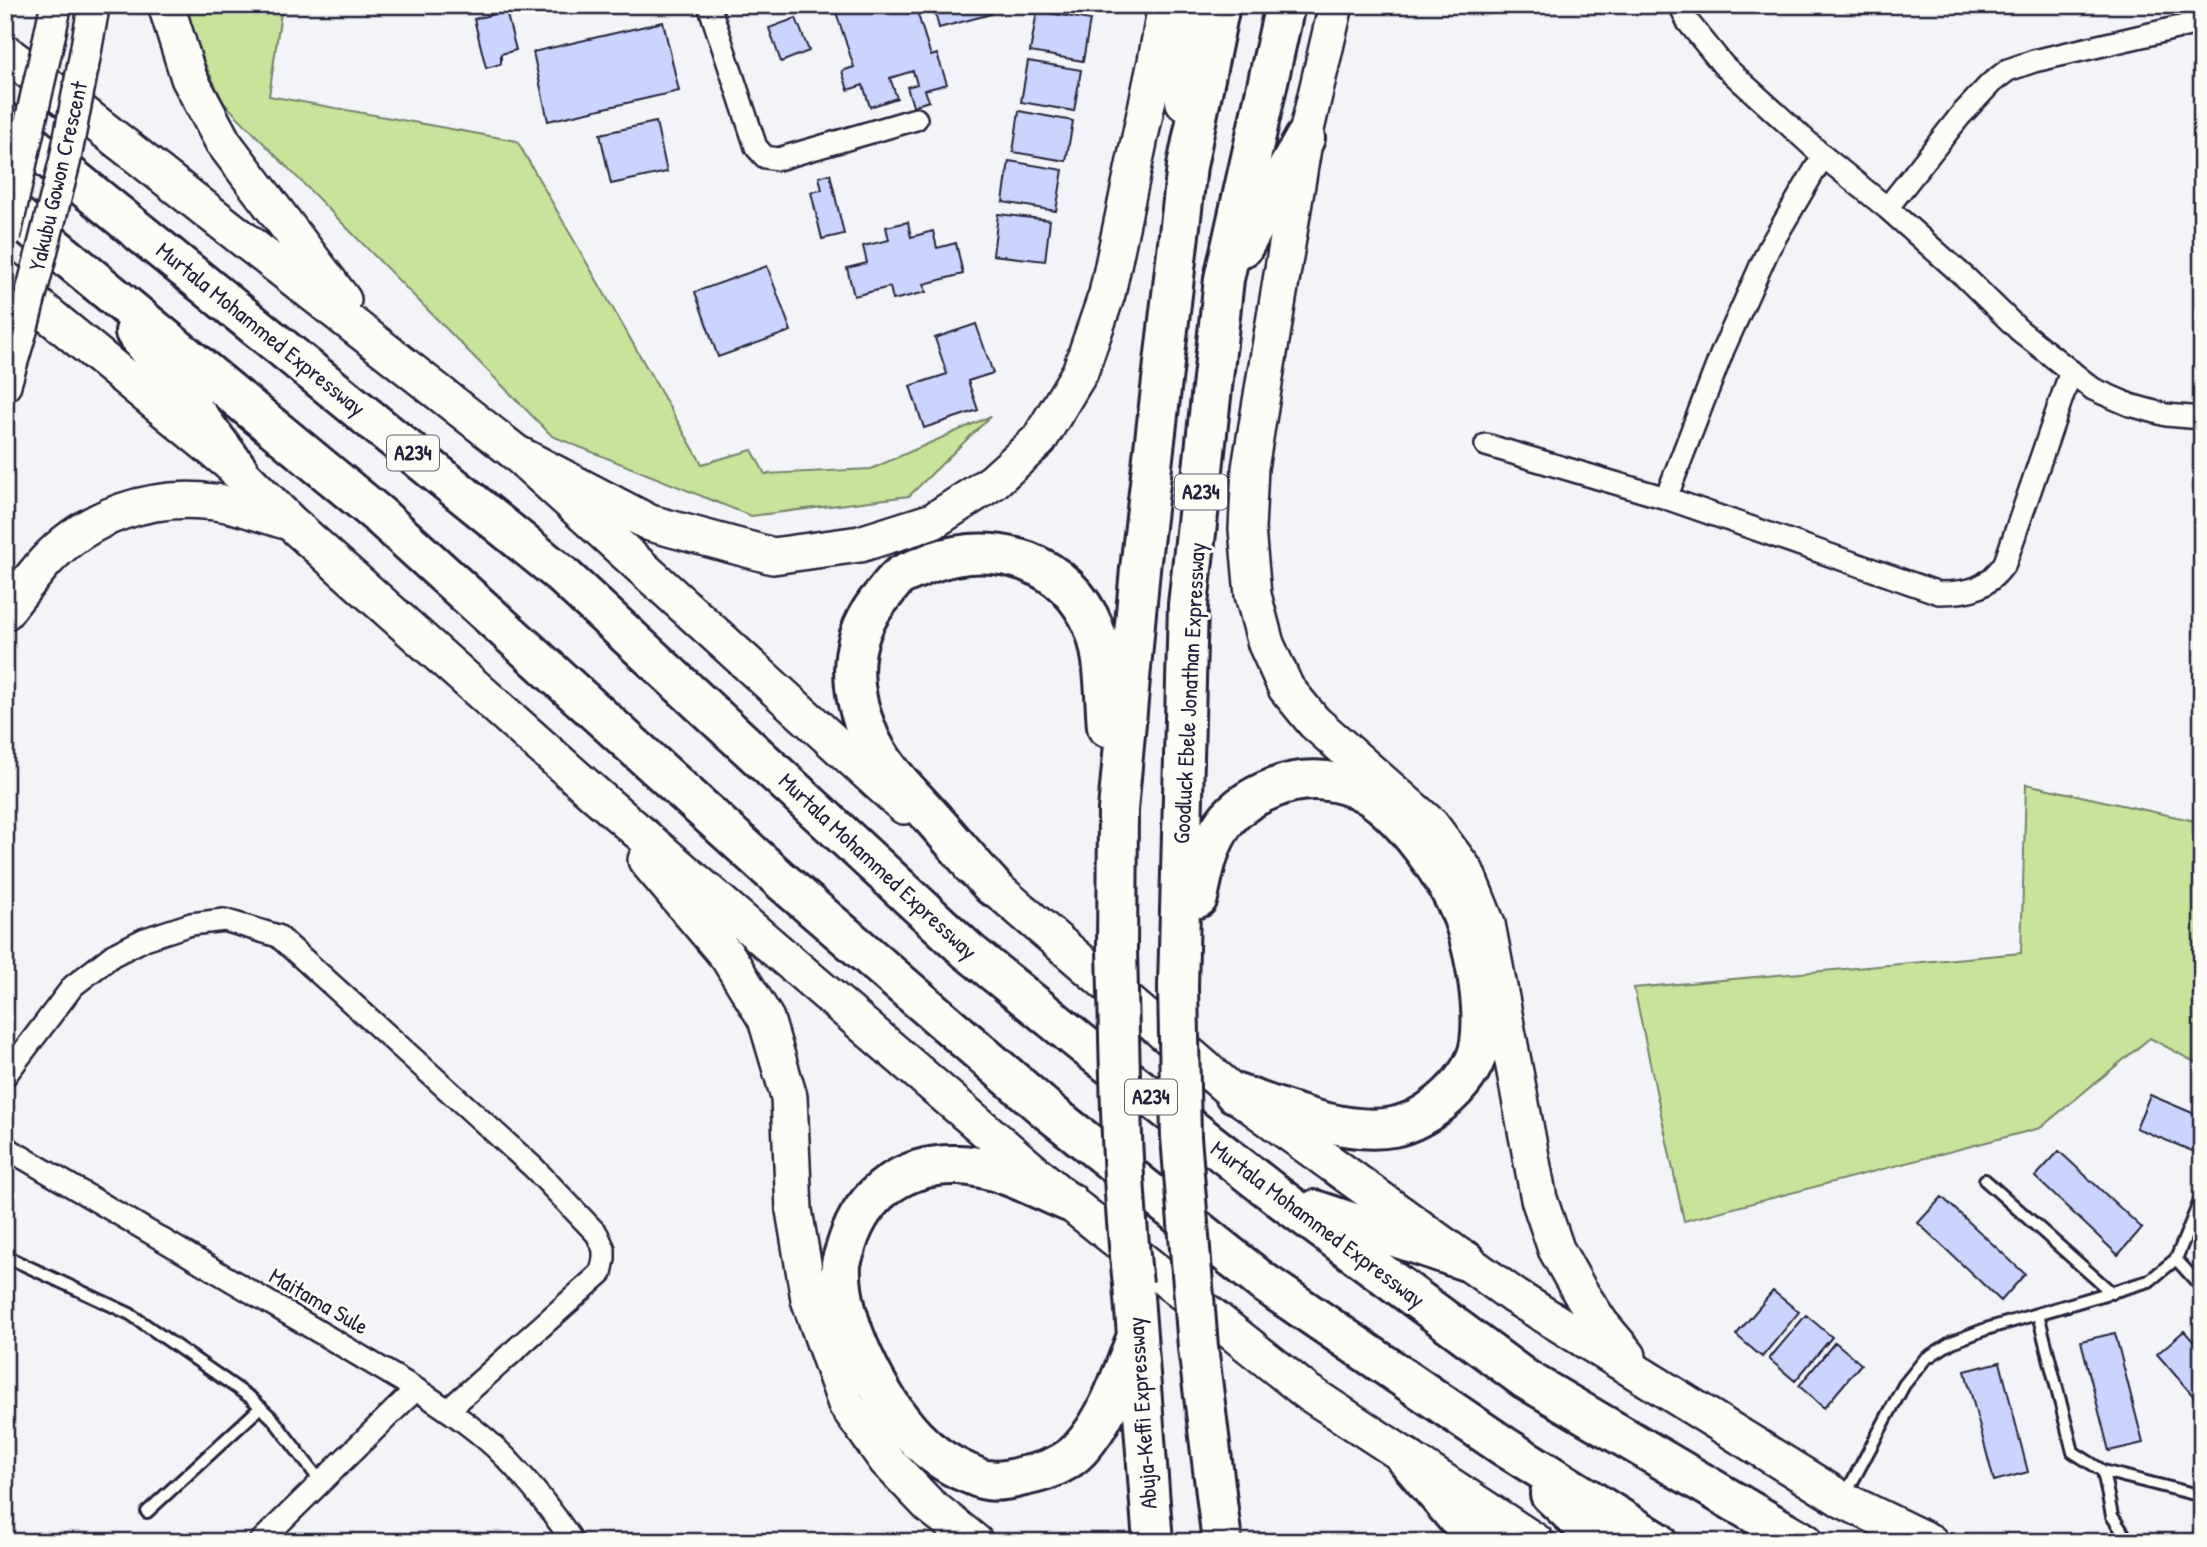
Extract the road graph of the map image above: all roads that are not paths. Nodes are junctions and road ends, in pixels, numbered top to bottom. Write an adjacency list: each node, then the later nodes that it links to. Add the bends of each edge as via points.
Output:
1 (56, 5): 20 (main road, Yakubu Gowon Crescent, bridge)
2 (94, 5): 26 (main road, Yakubu Gowon Crescent, bridge, via 65,161)
3 (166, 5): 24 (highway, via 189,78 223,142)
4 (709, 5): 13 (street, via 756,147 765,157 778,159)
5 (1166, 5): 29 (highway, via 1107,294 1080,372 1039,440 993,482 933,521 860,544 773,556 650,523)
6 (1182, 5): 17 (highway)
7 (1220, 5): 17 (highway, A234)
8 (1285, 5): 22 (highway, Goodluck Ebele Jonathan Expressway / A234)
9 (1336, 5): 15 (main road)
10 (1680, 5): 16 (street, via 1723,65)
11 (2202, 22): 19 (street, via 2008,70 1960,116)
12 (5, 52): 24 (highway)
13 (916, 119)
14 (5, 123): 43 (highway, Murtala Mohammed Expressway / A234, via 561,574 968,951)
15 (1305, 138): 22 (highway); 52 (highway, via 1250,467 1247,529 1253,595 1266,644 1286,688 1314,722 1431,825 1466,872 1487,924 1539,1199 1556,1249 1601,1324)
16 (1823, 156): 19 (street); 31 (street, via 1769,248 1723,350)
17 (1186, 166): 35 (highway, A234)
18 (5, 206): 23 (highway)
19 (1887, 208): 25 (street, via 2019,330)
20 (5, 236)
21 (5, 279): 30 (highway)
22 (1224, 279): 37 (highway, Goodluck Ebele Jonathan Expressway / A234, via 1188,605)
23 (100, 286): 30 (highway); 56 (highway, via 380,516 783,882 1048,1111 1263,1282)
24 (372, 339): 29 (highway)
25 (2071, 371): 27 (street, via 2093,389 2130,405); 31 (street, via 2005,563 1994,579 1969,591 1939,593)
26 (5, 386)
27 (2202, 418)
28 (1486, 445): 31 (street)
29 (516, 453): 36 (highway)
30 (239, 471): 32 (highway)
31 (1666, 498)
32 (290, 522): 33 (highway, via 215,502 153,501 123,510 94,524 47,560); 34 (highway)
33 (5, 612)
34 (597, 796): 44 (highway); 66 (highway, via 728,957 766,1019 789,1097 794,1210 809,1299 846,1404 887,1461 929,1505)
35 (1118, 810): 36 (highway, via 1102,656 1089,617 1066,585 1028,561 986,552 940,558 899,576 869,610 853,654 857,698 867,734 895,776); 51 (highway, Abuja-Keffi Expressway / A234, bridge, via 1121,1098)
36 (992, 886): 39 (highway)
37 (1179, 977): 39 (highway, via 1213,839 1229,816 1254,795 1287,783 1325,780 1359,790 1410,834 1450,888 1466,926 1476,973 1480,1044 1471,1067 1442,1102 1418,1119 1391,1127 1339,1126); 63 (highway, Goodluck Ebele Jonathan Expressway / A234, bridge, via 1181,1137 1198,1347)
38 (5, 1076): 55 (street, via 73,986 113,955 191,924 224,920 278,936 534,1168 597,1234 604,1249 601,1273)
39 (1234, 1093): 47 (highway)
40 (5, 1147): 53 (street, Maitama Sule)
41 (1984, 1180): 49 (lane)
42 (2202, 1196): 46 (lane)
43 (1280, 1198): 47 (highway); 72 (highway, Murtala Mohammed Expressway / A234, via 1525,1379)
44 (1069, 1202): 51 (highway, via 993,1171 960,1165 930,1167 874,1194 854,1222 841,1263 844,1303 863,1355 915,1437 948,1465 986,1480 1017,1478 1049,1471 1078,1451 1110,1405); 57 (highway, via 1306,1391)
45 (5, 1256): 54 (lane, via 130,1314)
46 (2176, 1259): 48 (lane); 49 (lane, via 2149,1281)
47 (1466, 1261): 52 (highway)
48 (2202, 1288)
49 (2112, 1293): 50 (lane)
50 (2038, 1314): 58 (lane, via 2073,1452); 61 (lane, via 1952,1342 1925,1359 1904,1385)
51 (1137, 1336): 67 (highway, Abuja-Keffi Expressway / A234)
52 (1646, 1377): 61 (highway)
53 (416, 1388): 55 (street, Maitama Sule); 59 (street)
54 (261, 1407): 59 (lane); 62 (lane)
55 (448, 1410): 65 (street, Maitama Sule, via 505,1457)
56 (1505, 1447): 70 (highway); 71 (highway)
57 (1406, 1458): 68 (highway); 69 (highway)
58 (2103, 1471): 60 (lane); 74 (lane, via 2112,1516)
59 (321, 1482): 64 (street)
60 (2202, 1496)
61 (1843, 1500): 73 (highway)
62 (147, 1512)
63 (1222, 1539)
64 (260, 1542)
65 (573, 1542)
66 (975, 1542)
67 (1153, 1542)
68 (1477, 1542)
69 (1536, 1542)
70 (1601, 1542)
71 (1658, 1542)
72 (1802, 1542)
73 (1930, 1542)
74 (2131, 1542)

